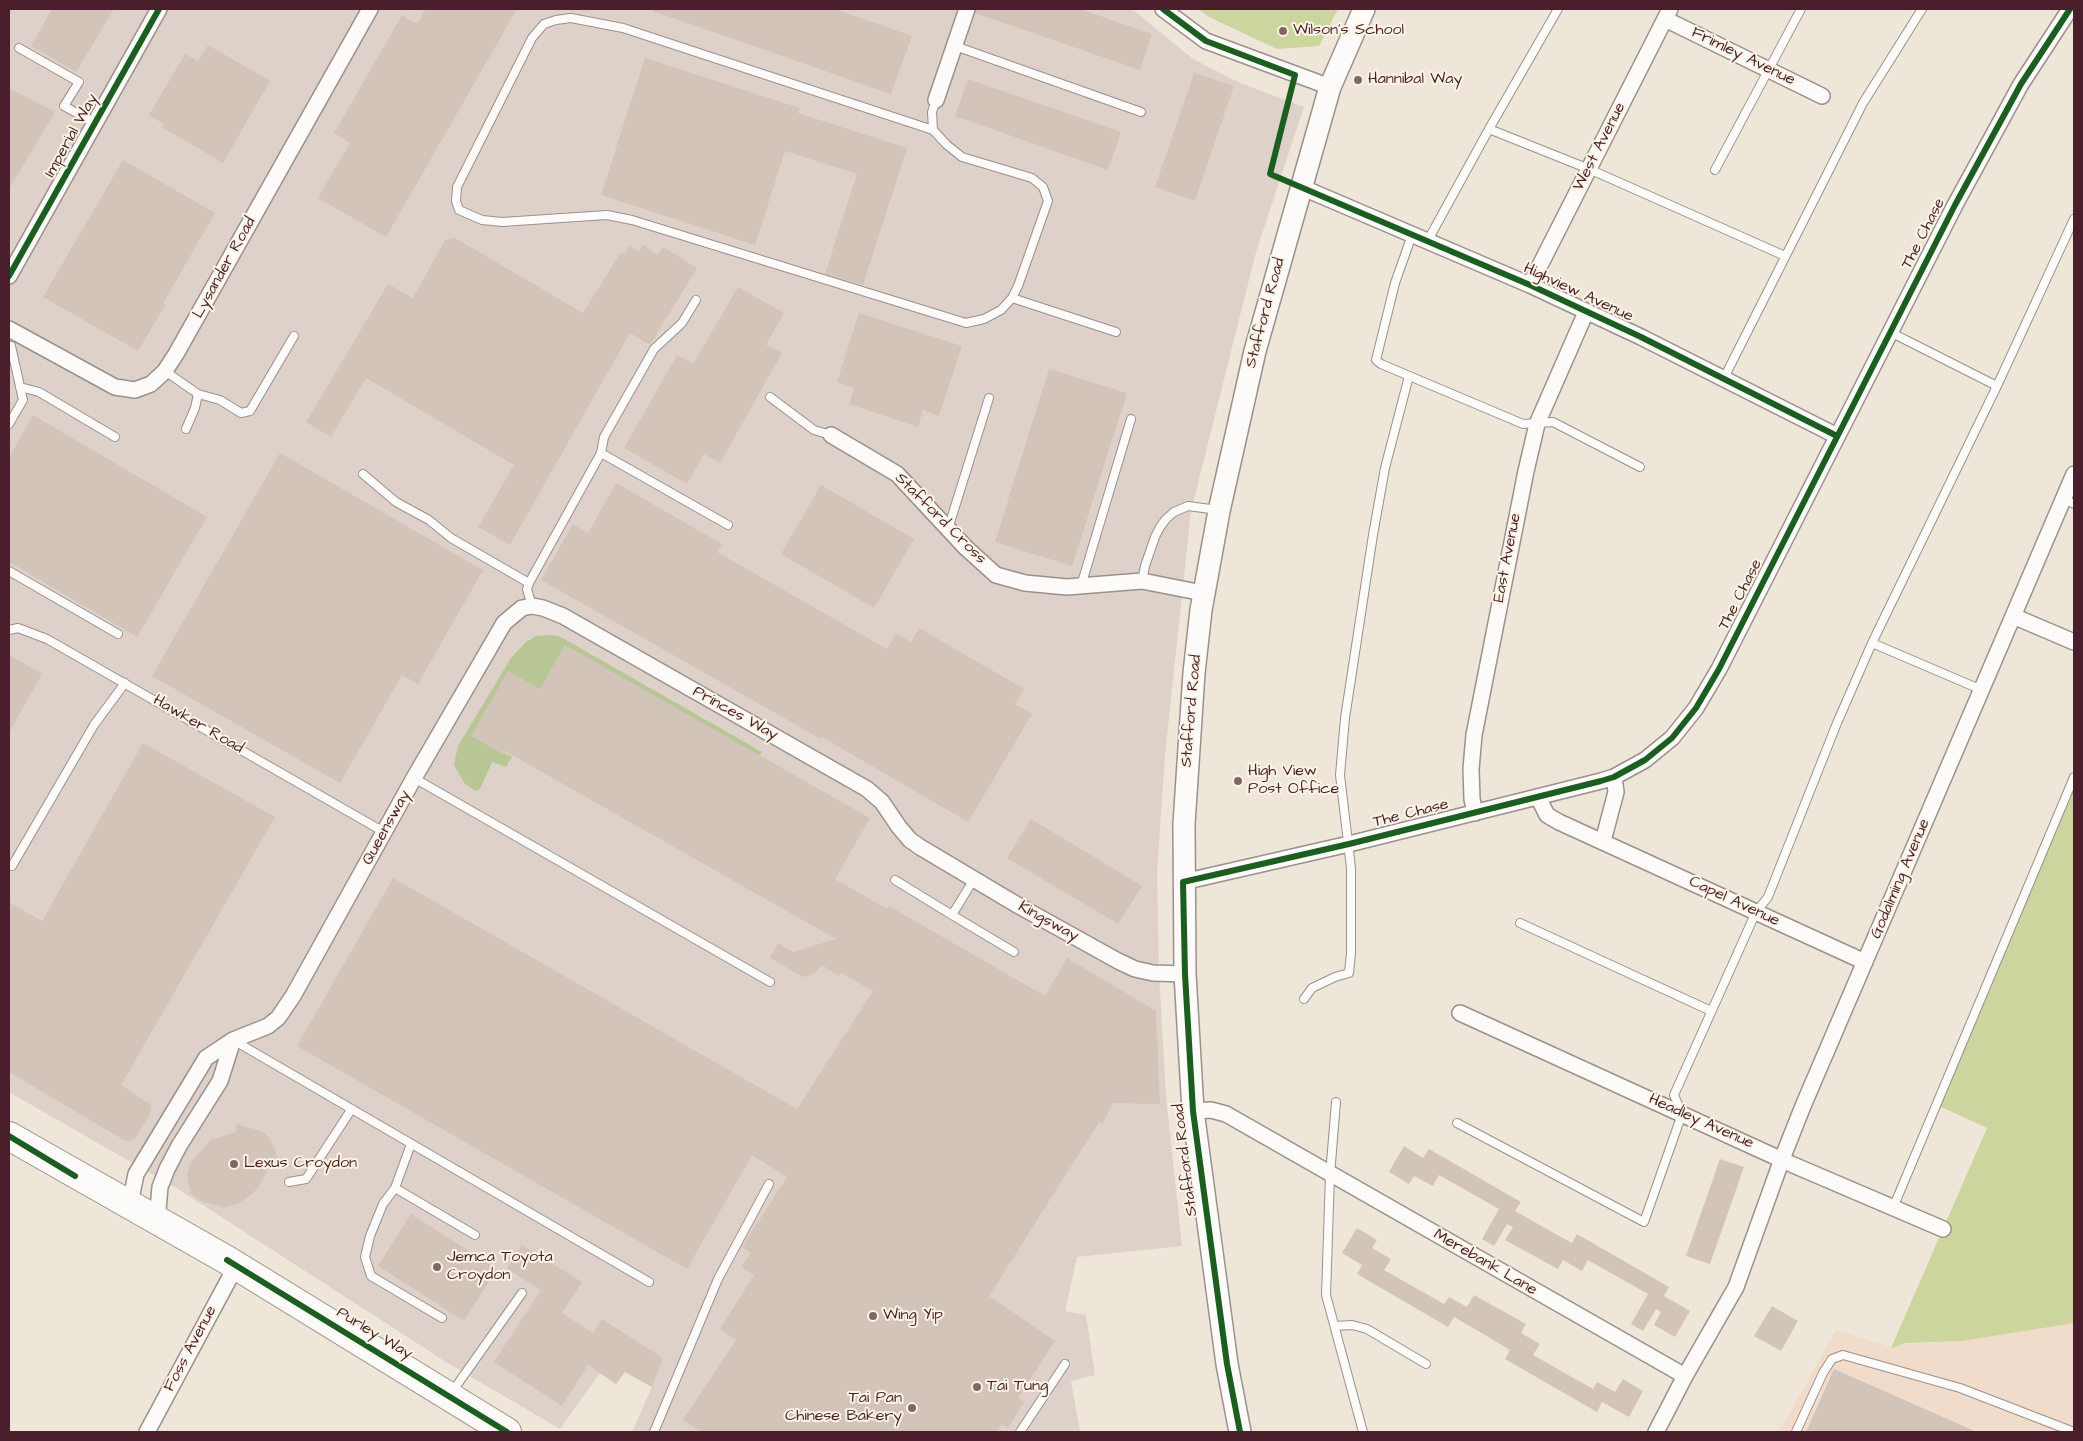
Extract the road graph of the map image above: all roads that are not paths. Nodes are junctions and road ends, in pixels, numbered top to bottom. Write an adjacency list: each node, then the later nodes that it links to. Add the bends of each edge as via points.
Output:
1 (159, 9): 18 (street, Imperial Way)
2 (370, 9): 37 (street, Lysander Road)
3 (967, 9): 11 (street)
4 (1163, 9): 14 (street, via 1206,41)
5 (1364, 9): 14 (main road, Stafford Road)
6 (1558, 9): 19 (lane)
7 (1801, 9): 13 (lane)
8 (1922, 9): 27 (lane, via 1863,104)
9 (2070, 9): 34 (street, The Chase, via 2021,84 1954,205)
10 (1667, 14): 13 (street, Frimley Avenue); 21 (street, West Avenue)
11 (955, 46): 16 (street); 17 (lane)
12 (19, 48): 18 (lane, via 79,82 64,106)
13 (1768, 70): 15 (street, Frimley Avenue); 22 (lane)
14 (1330, 87): 23 (main road, Stafford Road)
15 (1822, 96)
16 (936, 100): 20 (lane)
17 (1141, 112)
18 (94, 123): 28 (street, Imperial Way)
19 (1489, 129): 21 (lane); 26 (lane)
20 (932, 130): 30 (lane, via 962,157 1032,178 1043,187 1048,201); 30 (lane, via 623,28 571,18 556,20 544,24 532,38 457,187 456,201 459,210 482,220 502,222 607,215 632,220 966,323 984,319 1001,310)
21 (1589, 169): 27 (lane); 29 (street, West Avenue)
22 (1716, 170)
23 (1302, 187): 25 (street, Highview Avenue); 57 (main road, Stafford Road, via 1255,351)
24 (2074, 219): 40 (lane)
25 (1412, 235): 26 (street, Highview Avenue); 38 (lane, via 1376,355 1381,364)
26 (1427, 242): 29 (street, Highview Avenue)
27 (1785, 256): 39 (lane)
28 (9, 276)
29 (1530, 285): 32 (street, Highview Avenue)
30 (1012, 298): 33 (lane)
31 (696, 300): 52 (lane, via 682,323 654,349 604,437)
32 (1586, 312): 39 (street, Highview Avenue); 47 (street, East Avenue)
33 (1116, 332)
34 (1890, 332): 40 (lane); 50 (street, The Chase)
35 (294, 336): 42 (lane, via 250,411 241,413 220,400)
36 (12, 339): 37 (street, Lysander Road, via 115,387 134,390 152,384); 41 (lane)
37 (165, 371): 42 (lane)
38 (1409, 376): 47 (lane, via 1523,424); 80 (lane, via 1385,468 1344,718 1340,775)
39 (1724, 378): 50 (street, Highview Avenue)
40 (1998, 386): 70 (lane)
41 (20, 387): 46 (lane, via 24,400); 51 (lane, via 39,392)
42 (198, 394): 48 (lane)
43 (770, 397): 49 (lane, via 814,430)
44 (989, 398): 59 (lane)
45 (1131, 419): 63 (lane)
46 (9, 424)
47 (1538, 424): 53 (lane, via 1553,422); 77 (street, East Avenue, via 1515,522 1474,735 1471,769)
48 (186, 429)
49 (831, 435): 59 (street, Stafford Cross, via 897,474)
50 (1838, 436): 73 (street, The Chase, via 1696,708 1660,749)
51 (115, 437)
52 (601, 453): 58 (lane); 62 (lane)
53 (1640, 467)
54 (363, 474): 62 (lane, via 396,502)
55 (2074, 474): 56 (street, Godalming Avenue)
56 (2069, 502): 66 (street, Godalming Avenue)
57 (1219, 511): 61 (lane, via 1188,506 1166,519 1153,544); 64 (main road, Stafford Road)
58 (728, 525)
59 (948, 528): 63 (street, Stafford Cross, via 996,575 1025,584)
60 (9, 571): 68 (lane)
61 (1142, 581): 63 (street, Stafford Cross); 64 (street, Stafford Cross)
62 (529, 583): 65 (lane, via 527,589)
63 (1082, 586)
64 (1203, 593): 85 (main road, Stafford Road, via 1186,778)
65 (532, 606): 75 (street, Queensway, via 514,613 504,624); 81 (street, Princes Way, via 563,616 867,789 882,802 910,840)
66 (2014, 616): 69 (street); 72 (street, Godalming Avenue)
67 (9, 630): 71 (lane, Hawker Road, via 18,628 48,639)
68 (118, 634)
69 (2074, 642)
70 (1872, 643): 72 (lane); 86 (lane, via 1768,897)
71 (125, 683): 78 (lane, Hawker Road); 82 (lane, via 94,725)
72 (1982, 690): 90 (street, Godalming Avenue)
73 (1614, 777): 76 (street, The Chase); 79 (street, via 1616,792)
74 (2074, 777): 110 (lane)
75 (414, 778): 78 (street, Queensway); 92 (lane)
76 (1538, 797): 77 (street, The Chase); 79 (street, Capel Avenue, via 1550,818)
77 (1475, 813): 80 (street, The Chase)
78 (384, 832): 96 (street, Queensway, via 332,930 278,1018 268,1026)
79 (1603, 841): 86 (street, Capel Avenue)
80 (1349, 844): 85 (street, The Chase); 93 (lane, via 1351,953 1348,973 1312,988)
81 (920, 847): 83 (street, Kingsway)
82 (12, 866)
83 (974, 878): 87 (lane); 91 (street, Kingsway, via 1135,969 1153,974)
84 (895, 880): 87 (lane)
85 (1184, 882): 91 (main road, Stafford Road)
86 (1756, 912): 90 (street, Capel Avenue); 94 (lane)
87 (952, 915): 89 (lane)
88 (1520, 923): 94 (lane)
89 (1014, 952)
90 (1865, 962): 104 (street, Godalming Avenue)
91 (1185, 974): 99 (main road, Stafford Road)
92 (770, 982)
93 (1304, 999)
94 (1711, 1011): 100 (lane, via 1674,1095)
95 (1460, 1013): 100 (street, Headley Avenue)
96 (233, 1040): 98 (lane); 109 (street, Queensway, via 206,1058 136,1174); 111 (street, via 220,1081 167,1169 160,1187)
97 (1336, 1102): 105 (lane)
98 (351, 1110): 103 (lane); 106 (lane, via 306,1179)
99 (1193, 1111): 105 (street, Merebank Lane, via 1211,1110 1226,1114); 127 (main road, Stafford Road, via 1227,1364)
100 (1682, 1114): 101 (lane, via 1644,1222); 104 (street, Headley Avenue)
101 (1457, 1123)
102 (9, 1136): 109 (highway, Purley Way, via 75,1176)
103 (411, 1144): 108 (lane); 115 (lane)
104 (1782, 1159): 110 (street, Headley Avenue); 121 (street, Godalming Avenue, via 1736,1287)
105 (1330, 1175): 118 (lane, via 1326,1295); 121 (street, Merebank Lane)
106 (289, 1182)
107 (768, 1184): 125 (lane, via 718,1279)
108 (395, 1188): 113 (lane); 117 (lane, via 383,1204 370,1236 365,1257 371,1276)
109 (130, 1204): 111 (highway, Purley Way)
110 (1893, 1209): 112 (street, Headley Avenue)
111 (157, 1221): 114 (highway, Purley Way)
112 (1943, 1229)
113 (475, 1235)
114 (236, 1266): 122 (highway, Purley Way); 124 (street, Foss Avenue)
115 (650, 1282)
116 (522, 1293): 122 (lane)
117 (442, 1318)
118 (1335, 1326): 120 (lane, via 1352,1325 1367,1329); 128 (lane)
119 (1065, 1364): 126 (lane)
120 (1426, 1364)
121 (1685, 1376): 129 (street)
122 (449, 1395): 123 (highway, Purley Way)
123 (499, 1430)
124 (147, 1432)
125 (654, 1432)
126 (1020, 1432)
127 (1240, 1432)
128 (1363, 1432)
129 (1656, 1432)
130 (1796, 1432): 131 (lane, via 1823,1373 1832,1359 1843,1355 1960,1388)
131 (2074, 1432)

